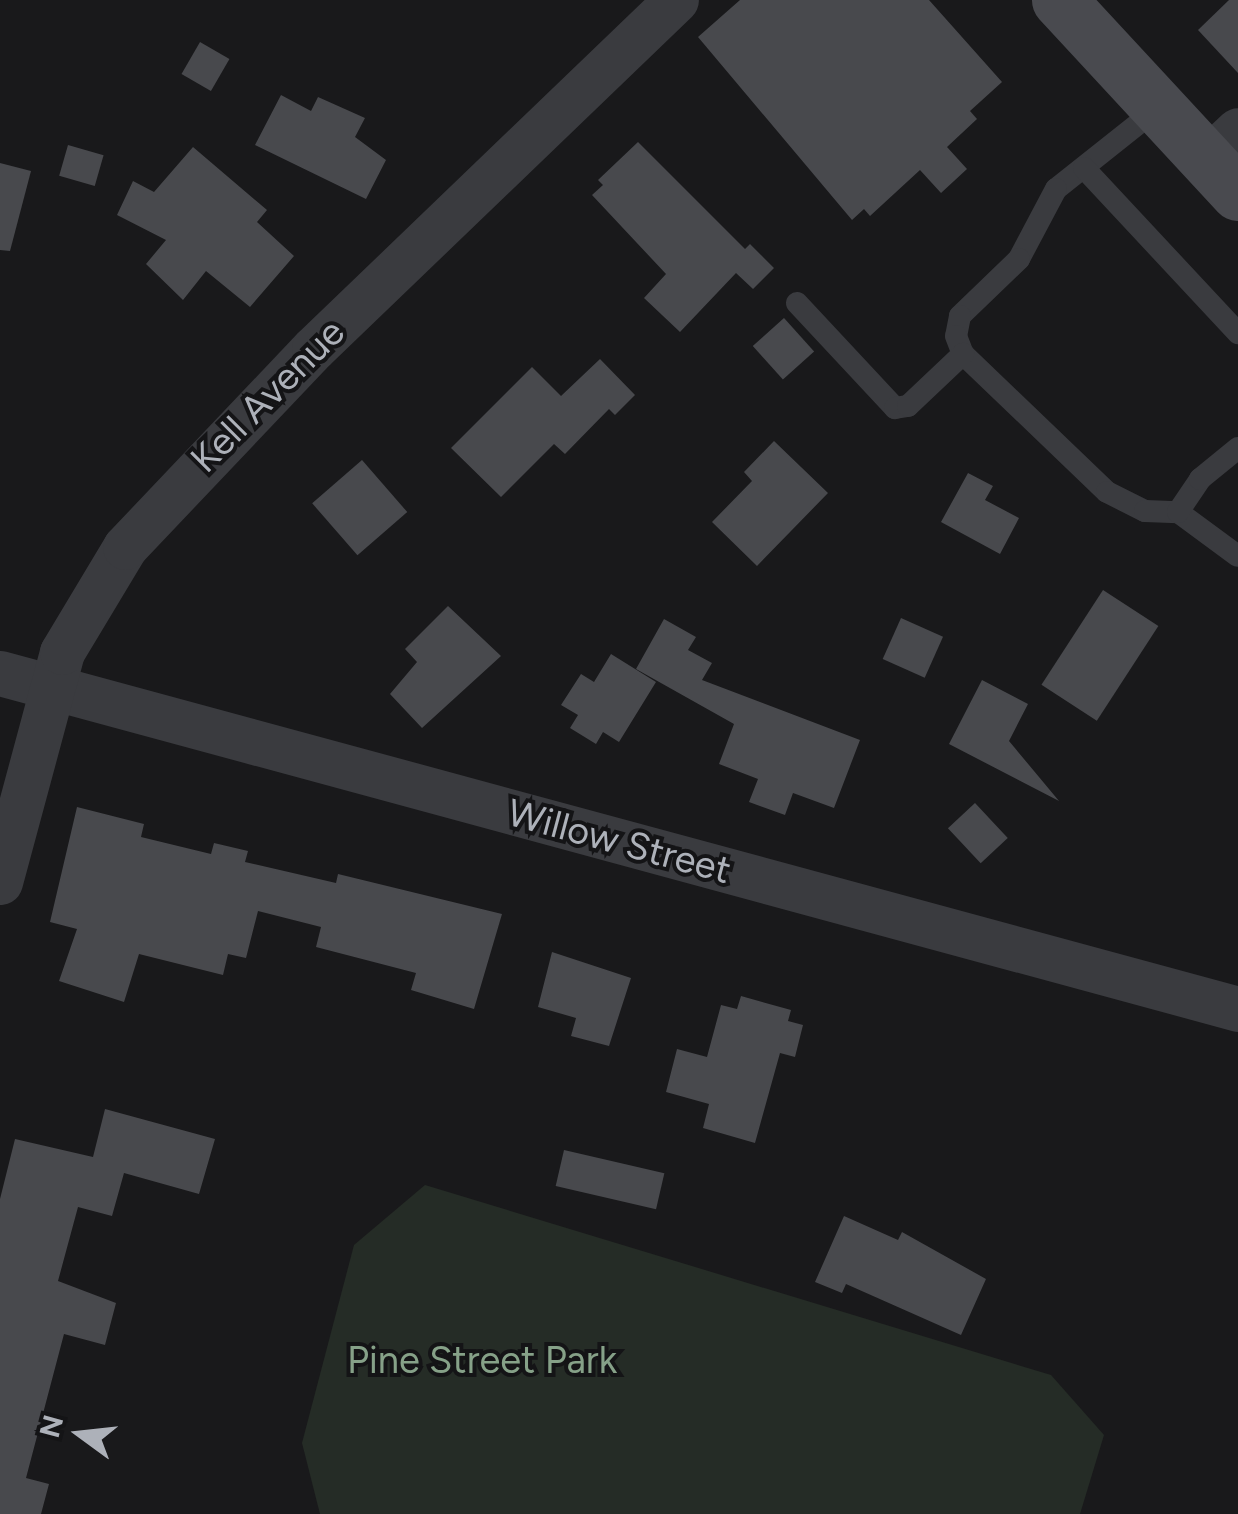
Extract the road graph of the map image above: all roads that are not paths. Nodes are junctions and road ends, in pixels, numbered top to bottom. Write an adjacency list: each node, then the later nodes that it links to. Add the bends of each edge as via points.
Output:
1 (676, 0): 13 (street, Kell Avenue, via 174,489 90,598 62,652)
2 (1059, 0): 3 (street)
3 (1158, 108): 4 (street); 5 (lane)
4 (1228, 161)
5 (1084, 168): 7 (lane); 8 (lane, via 1056,190 1019,259 960,316 956,336)
6 (797, 303): 8 (lane, via 895,408 908,406)
7 (1238, 333)
8 (963, 354): 10 (lane, via 1107,492 1145,511)
9 (1238, 448): 10 (lane, via 1200,480)
10 (1178, 512): 11 (lane)
11 (1238, 556)
12 (0, 673): 13 (street, Willow Street)
13 (53, 688): 14 (street, Kell Avenue); 15 (street, Willow Street)
14 (0, 882)
15 (1238, 1009)

